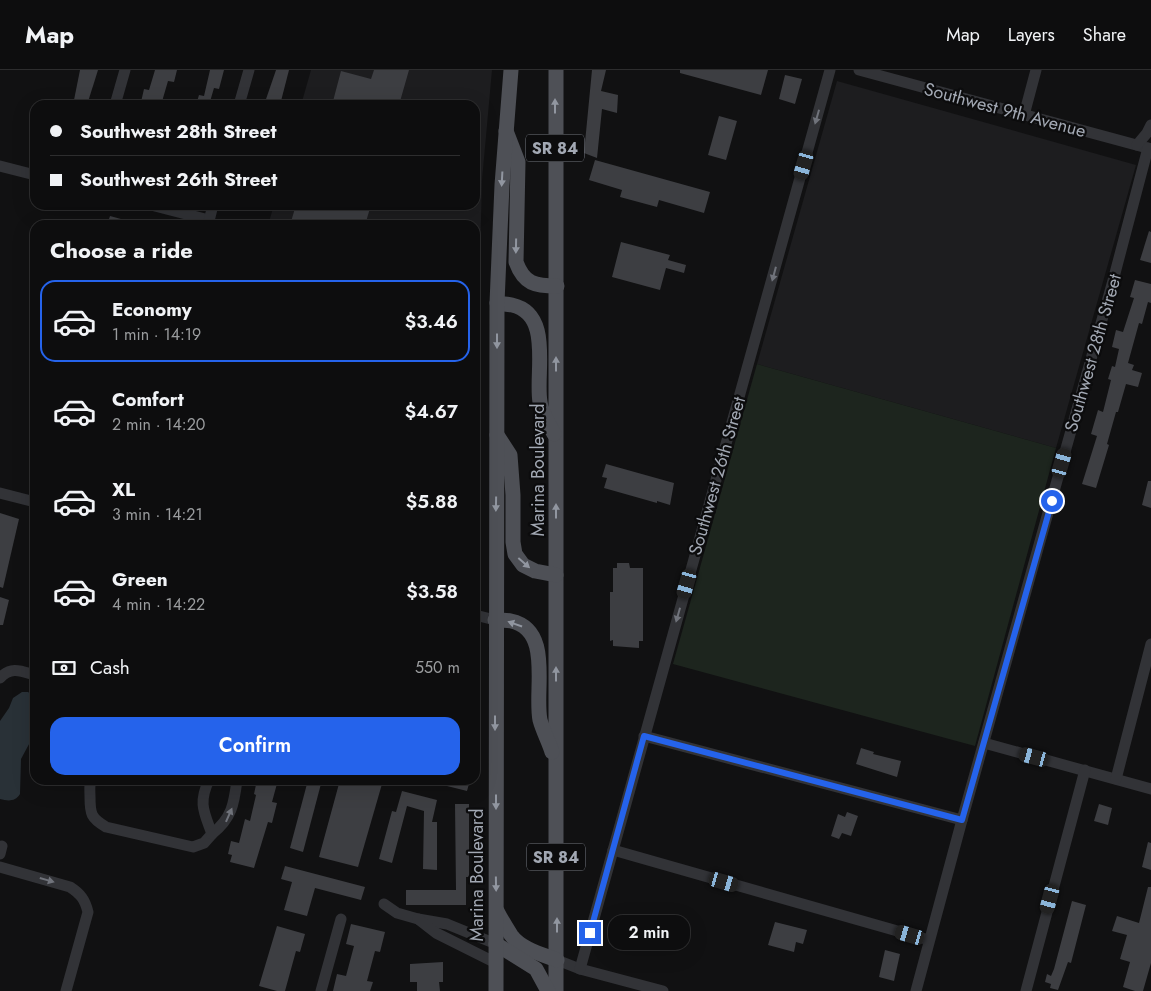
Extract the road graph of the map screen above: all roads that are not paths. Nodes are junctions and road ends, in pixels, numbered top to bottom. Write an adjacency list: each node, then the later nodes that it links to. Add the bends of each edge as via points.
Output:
1 (125, 70): 9 (street)
2 (249, 70): 10 (street)
3 (511, 70): 13 (main road, Marina Boulevard / SR 84)
4 (556, 70): 19 (main road, Marina Boulevard / SR 84, one-way to 4)
5 (830, 70): 31 (street, Southwest 26th Street, one-way to 31)
6 (859, 70): 8 (street, Southwest 9th Avenue)
7 (1036, 70): 11 (street)
8 (899, 75): 11 (street, Southwest 9th Avenue)
9 (116, 100)
10 (240, 100)
11 (1024, 115): 14 (street, Southwest 9th Avenue)
12 (1151, 125): 14 (street, Southwest 28th Street)
13 (505, 130): 19 (main road, one-way to 19, via 518,162 516,262 532,283); 20 (main road, Marina Boulevard / SR 84, one-way to 20)
14 (1145, 147): 32 (street, Southwest 28th Street, via 1114,277)
15 (0, 166): 16 (street)
16 (30, 174)
17 (166, 210): 18 (street)
18 (198, 220)
19 (557, 286): 22 (main road, Marina Boulevard / SR 84, one-way to 19)
20 (497, 303): 21 (main road, Marina Boulevard / SR 84, one-way to 21); 22 (main road, via 514,305 532,319 539,336 540,402)
21 (497, 435): 25 (main road, one-way to 25, via 510,455 515,554 529,568); 27 (main road, Marina Boulevard / SR 84, one-way to 27)
22 (556, 440): 25 (main road, Marina Boulevard / SR 84, one-way to 22)
23 (0, 493): 24 (street)
24 (30, 501)
25 (556, 575): 33 (main road, Marina Boulevard / SR 84, one-way to 25)
26 (480, 616): 27 (street)
27 (495, 620): 33 (main road, one-way to 27, via 540,719 538,656 534,637 525,627 512,621); 45 (main road, Marina Boulevard / SR 84, one-way to 45)
28 (1151, 644): 35 (street)
29 (30, 674): 30 (street, via 16,670 5,672)
30 (0, 678)
31 (644, 736): 40 (street); 42 (street, Southwest 26th Street)
32 (984, 743): 34 (street); 40 (street, Southwest 28th Street)
33 (556, 763): 50 (main road, Marina Boulevard / SR 84, one-way to 33)
34 (1085, 770): 35 (street); 60 (street)
35 (1116, 779): 39 (street)
36 (91, 785): 41 (street, via 90,812 106,827 193,847 204,843)
37 (206, 785): 41 (street, via 202,804)
38 (236, 785): 41 (street, one-way to 38, via 226,821)
39 (1151, 789)
40 (962, 820): 48 (street, Southwest 28th Street)
41 (212, 834)
42 (613, 850): 48 (street); 52 (street, Southwest 26th Street)
43 (0, 867): 53 (street, one-way to 53, via 70,887 85,901 88,912)
44 (384, 904): 47 (street, via 397,914)
45 (496, 909): 49 (main road, Marina Boulevard / SR 84); 50 (main road, via 519,943)
46 (341, 919): 54 (street)
47 (418, 919): 49 (street, via 447,924); 51 (street, via 436,933)
48 (929, 940): 59 (street, Southwest 28th Street)
49 (496, 944): 51 (main road, Marina Boulevard / SR 84); 56 (main road, via 536,969)
50 (557, 960): 52 (street); 57 (main road, Marina Boulevard / SR 84)
51 (496, 963): 55 (main road, Marina Boulevard / SR 84)
52 (580, 969): 58 (street)
53 (66, 991)
54 (320, 991)
55 (496, 991)
56 (548, 991)
57 (556, 991)
58 (663, 991)
59 (916, 991)
60 (1026, 991)

